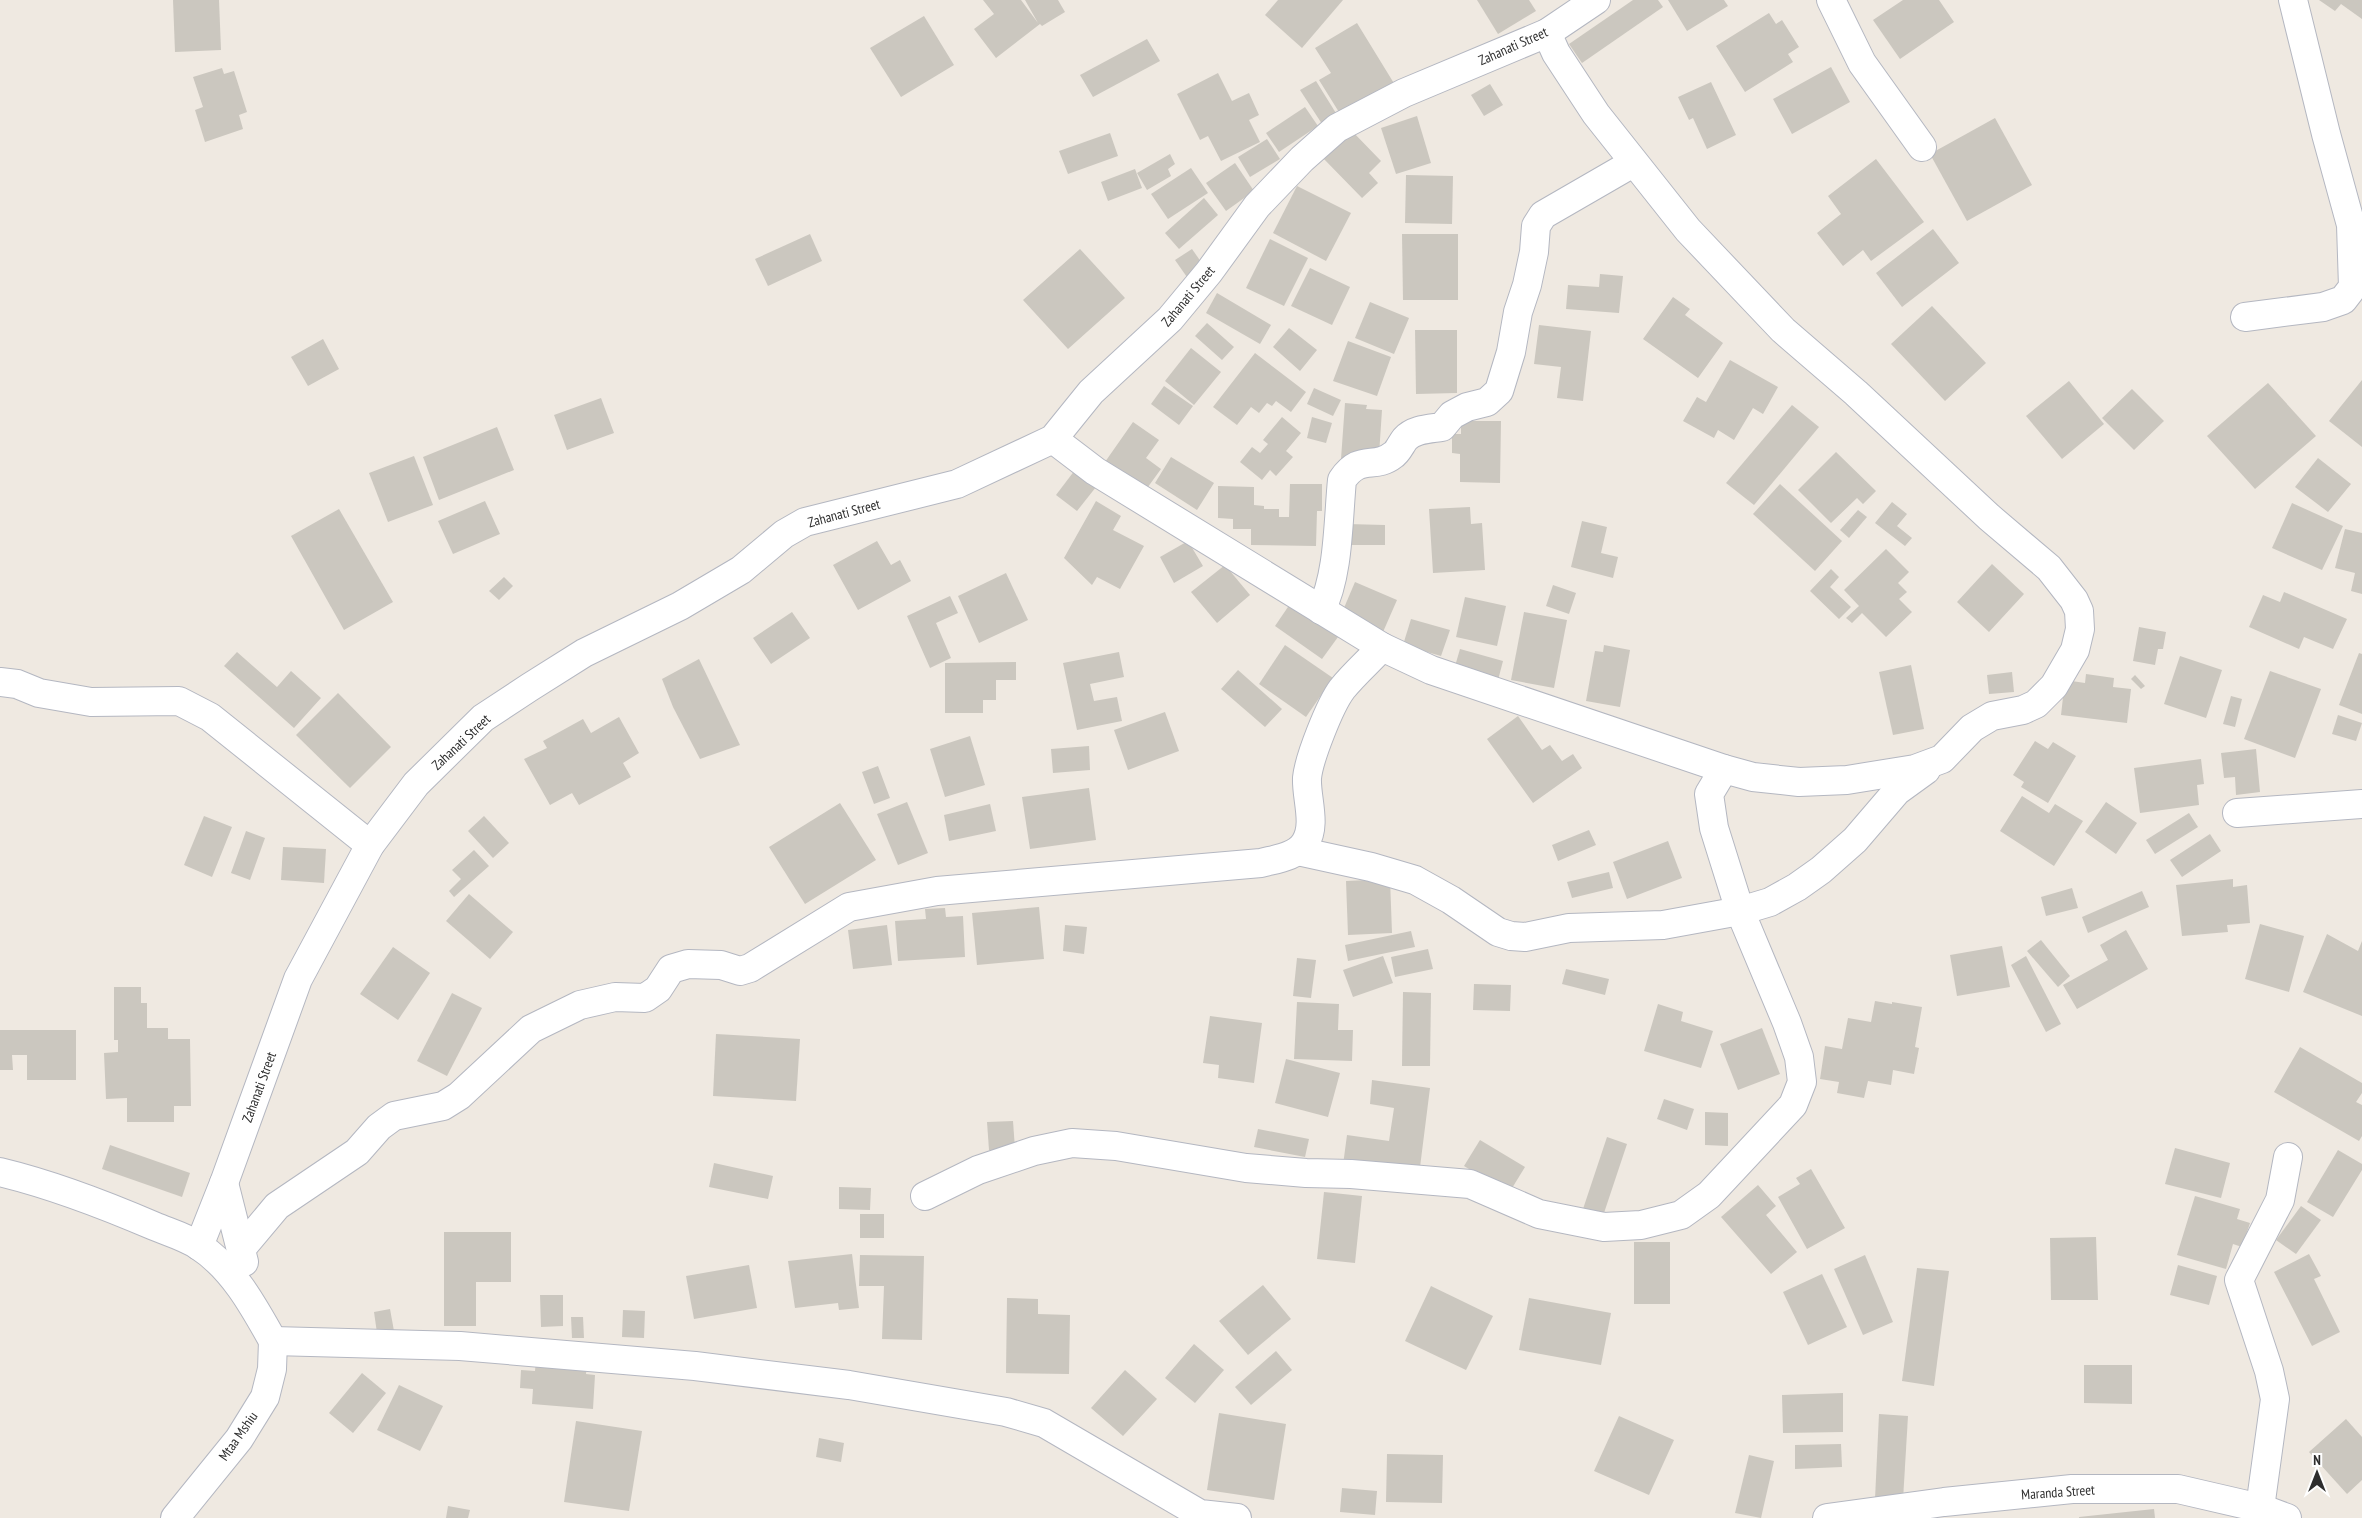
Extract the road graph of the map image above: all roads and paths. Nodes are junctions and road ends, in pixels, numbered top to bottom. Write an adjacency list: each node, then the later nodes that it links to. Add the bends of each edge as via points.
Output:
1 (1596, 0): 4 (street, Zahanati Street)
2 (1831, 0): 5 (street, via 1862,63)
3 (2293, 0): 7 (street, via 2351,225 2353,287 2344,300 2323,307)
4 (1547, 33): 6 (street, via 1556,53 1596,114); 8 (street, Zahanati Street, via 1404,94 1337,128 1257,206 1170,319 1091,392)
5 (1922, 146)
6 (1633, 163): 9 (street, via 1543,215 1536,226 1529,277 1518,312 1512,352 1499,391 1488,402 1452,415 1442,428 1420,430 1407,437 1393,455 1379,462 1358,464 1348,470 1342,480 1332,577); 12 (street, via 1688,230 1783,330 2049,568 2074,600 2079,611 2080,628 2076,650 2054,686 2036,704 1992,716 1972,728)
7 (2245, 318)
8 (1053, 439): 9 (street, via 1095,471); 16 (street, Zahanati Street, via 957,484 805,522 784,534 742,570 680,606 584,653 483,718 416,784)
9 (1321, 610): 10 (street)
10 (1382, 647): 13 (street, via 1449,676); 17 (street, via 1342,690 1326,722 1307,778 1310,829 1306,842)
11 (0, 682): 16 (street, via 91,702 179,701 210,717)
12 (1942, 759): 13 (street, via 1915,769 1847,780 1799,782 1753,777); 18 (street, via 1897,791 1855,840 1821,870 1770,902)
13 (1724, 769): 18 (street, via 1709,794 1710,811)
14 (2362, 804): 15 (street)
15 (2237, 813)
16 (370, 845): 21 (street, Zahanati Street, via 298,979)
17 (1298, 851): 18 (street, via 1415,880 1498,932 1512,936 1526,937 1569,928 1663,925); 24 (street, via 1261,863 937,890 849,907 740,971 721,965 688,964 671,969 652,995 646,998 615,997 580,1005 531,1029 459,1096 443,1106 394,1116 378,1127 357,1152 278,1206)
18 (1740, 911): 22 (street, via 1787,1023 1799,1058 1802,1082 1794,1105 1709,1196 1681,1215 1641,1225 1604,1227 1539,1214 1470,1184 1246,1168 1116,1146 1072,1143 1034,1151 978,1170)
19 (2288, 1158): 27 (street, via 2280,1200 2238,1280 2269,1371 2275,1399)
20 (0, 1172): 23 (street, via 91,1199)
21 (224, 1183): 23 (street, Zahanati Street); 24 (street)
22 (925, 1196)
23 (199, 1246): 25 (street, via 228,1272)
24 (241, 1249): 25 (street)
25 (257, 1313): 26 (street)
26 (273, 1341): 28 (street, via 460,1346 695,1366 849,1385 1006,1412 1044,1423 1200,1514); 29 (street, Mtaa Mshiu, via 272,1369 265,1396 239,1439)
27 (2260, 1508): 30 (street, Maranda Street, via 2178,1489 2072,1489); 31 (street, Maranda Street)
28 (1229, 1517)
29 (175, 1518)
30 (1827, 1518)
31 (2287, 1518)

